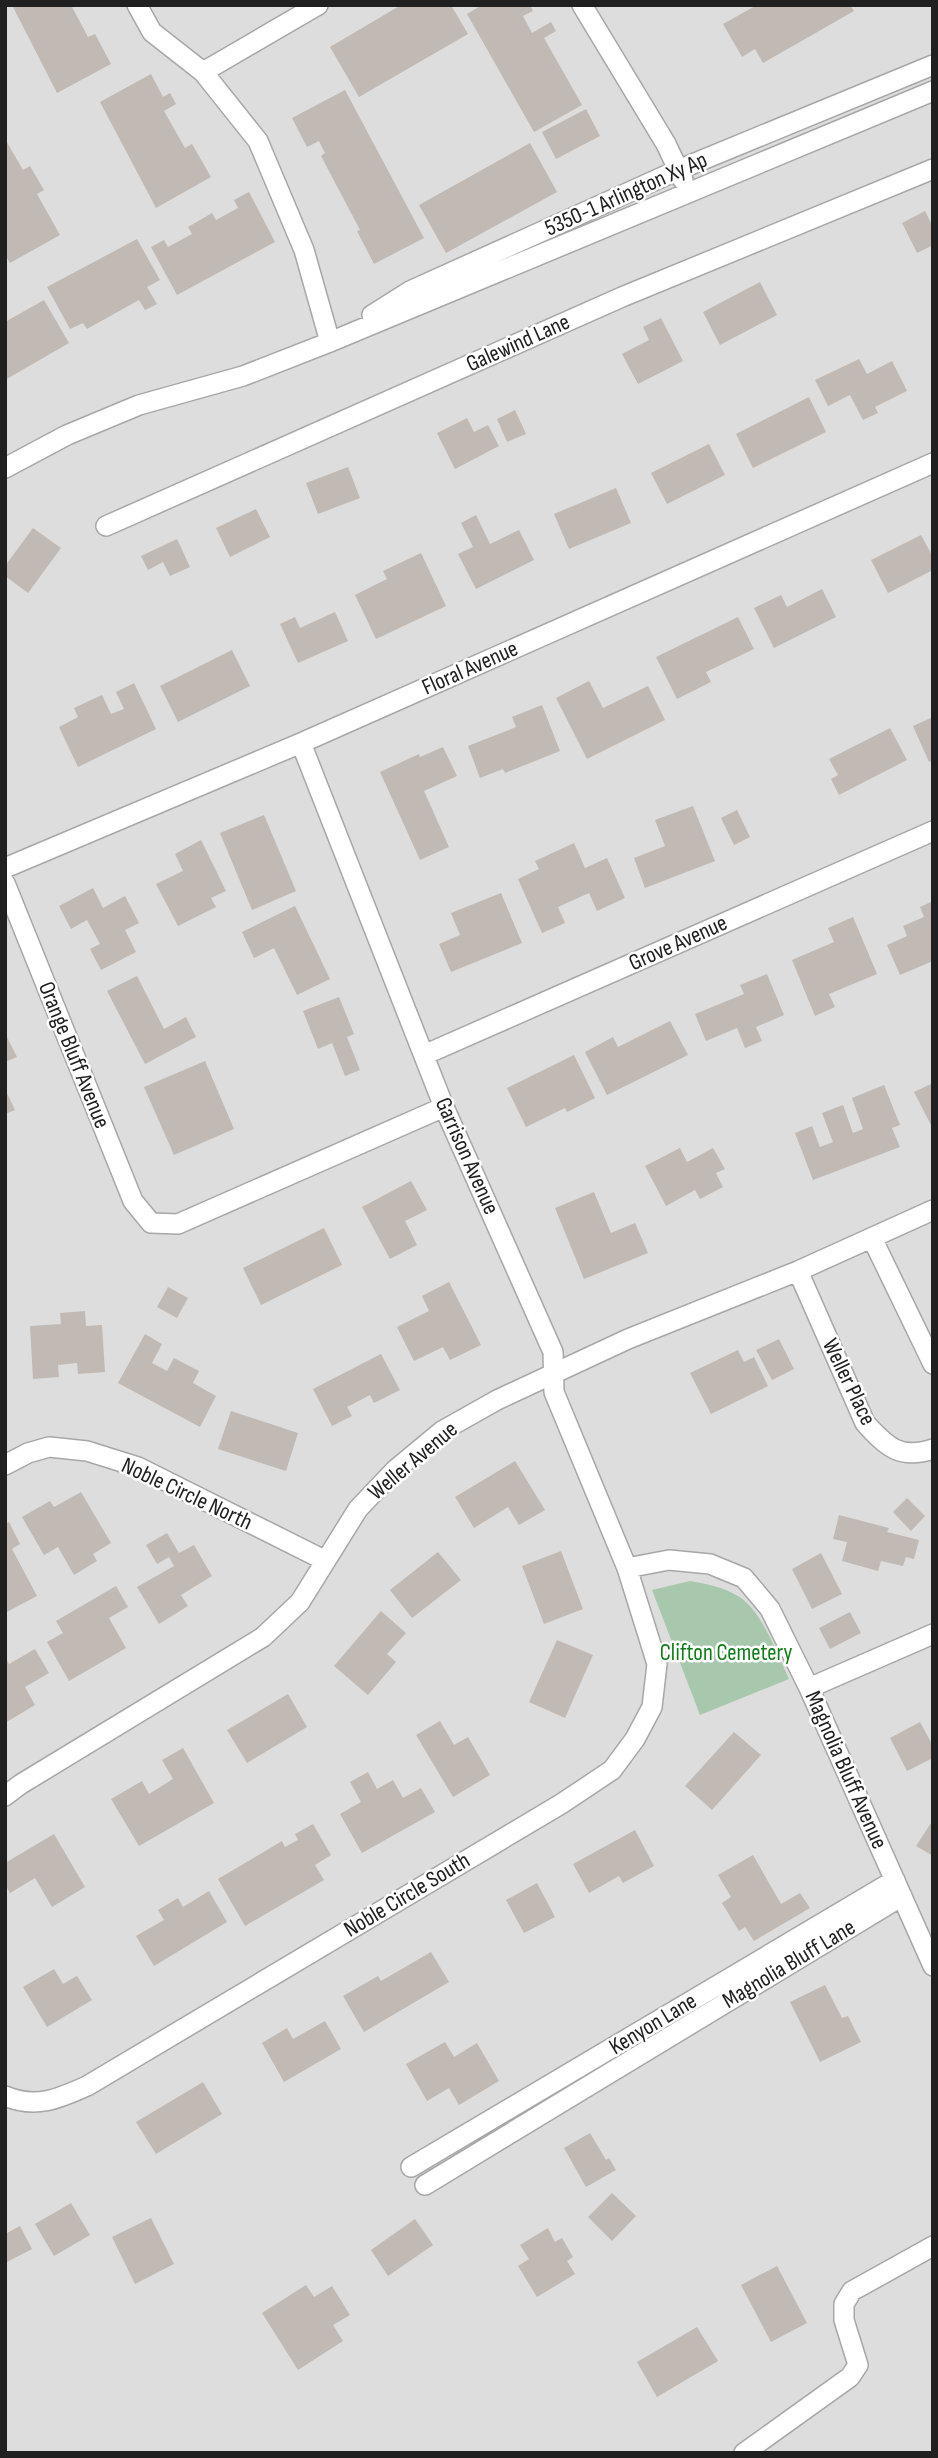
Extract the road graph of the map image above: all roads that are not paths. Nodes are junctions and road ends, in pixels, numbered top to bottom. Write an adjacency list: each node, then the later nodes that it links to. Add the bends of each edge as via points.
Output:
1 (137, 5): 5 (street, via 152,32)
2 (318, 5): 5 (street)
3 (582, 5): 8 (street)
4 (933, 65): 8 (street, 5350-1 Arlington Xy Ap)
5 (203, 72): 10 (street, via 258,141 304,250)
6 (933, 92): 9 (street, 5350-1 Arlington Xy Ap)
7 (933, 169): 13 (street, Galewind Lane, via 622,297)
8 (678, 170): 9 (street); 10 (street, 5350-1 Arlington Xy Ap, via 410,291)
9 (689, 193): 10 (street, 5350-1 Arlington Xy Ap)
10 (330, 342): 12 (street, 5350-1 Arlington Xy Ap, via 243,376 139,405)
11 (933, 463): 14 (street, Floral Avenue)
12 (5, 468)
13 (106, 526)
14 (301, 743): 16 (street, Floral Avenue); 18 (street, Garrison Avenue)
15 (933, 831): 18 (street, Grove Avenue)
16 (5, 868)
17 (5, 883): 19 (street, Orange Bluff Avenue, via 133,1201 151,1223 178,1224)
18 (424, 1055): 19 (street, Garrison Avenue)
19 (444, 1107): 24 (street, Garrison Avenue, via 553,1352)
20 (933, 1210): 21 (street, Weller Avenue)
21 (872, 1237): 22 (street, Weller Avenue); 23 (street)
22 (797, 1271): 24 (street, Weller Avenue); 25 (street, Weller Place, via 865,1423 897,1452 917,1454)
23 (933, 1364)
24 (552, 1374): 27 (street, Weller Avenue, via 442,1431 358,1509); 28 (street, Garrison Avenue, via 554,1392)
25 (933, 1449)
26 (5, 1465): 27 (street, Noble Circle North, via 49,1447 87,1451 138,1467)
27 (324, 1560): 31 (street, Weller Avenue, via 300,1602 263,1637)
28 (627, 1568): 30 (street, Magnolia Bluff Avenue, via 669,1560 710,1564 744,1578 771,1609); 34 (street, Noble Circle South, via 657,1664 652,1707 612,1770 87,2086 58,2099 23,2103)
29 (933, 1634): 30 (street)
30 (809, 1688): 32 (street, Magnolia Bluff Avenue)
31 (10, 1788)
32 (898, 1888): 33 (street, Magnolia Bluff Avenue); 35 (street, Kenyon Lane); 36 (street, Magnolia Bluff Lane)
33 (933, 1966)
34 (5, 2096)
35 (411, 2167)
36 (425, 2185)
37 (933, 2246): 38 (street, via 852,2291 844,2304 844,2320 858,2365 850,2377)
38 (744, 2453)

